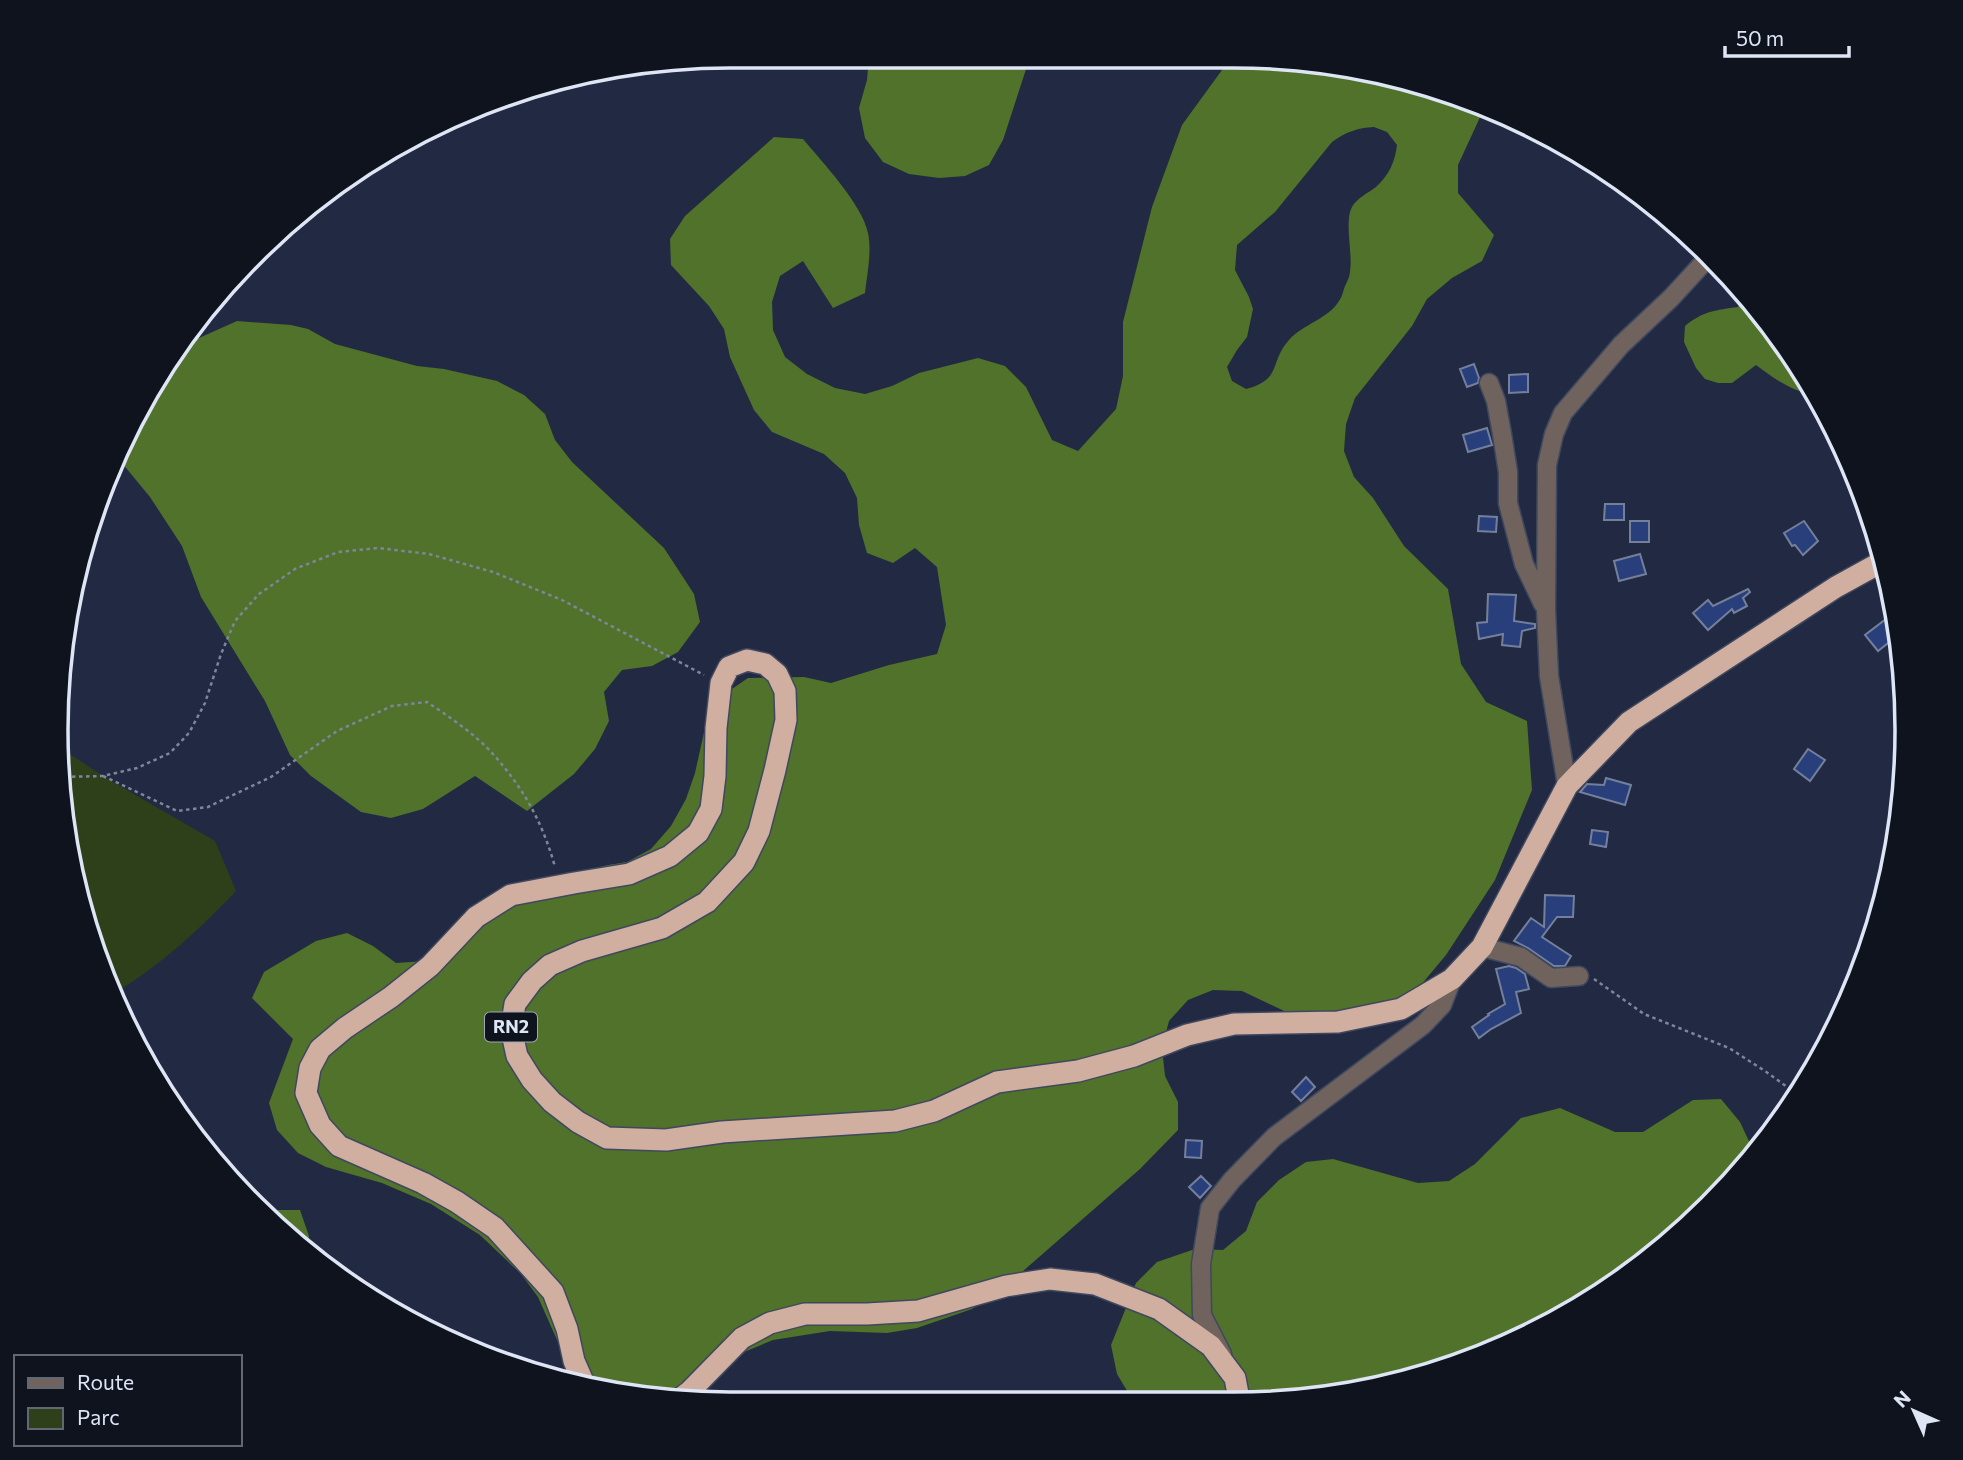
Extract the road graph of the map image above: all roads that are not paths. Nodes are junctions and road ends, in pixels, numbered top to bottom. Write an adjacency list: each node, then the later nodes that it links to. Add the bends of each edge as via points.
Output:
1 (1703, 264): 4 (street, via 1621,345 1563,413 1547,465)
2 (1489, 383): 4 (street, via 1502,434 1511,515 1524,564)
3 (1874, 567): 5 (highway, RN2, via 1629,722)
4 (1546, 610): 5 (street, via 1549,676)
5 (1567, 786): 6 (highway, RN2)
6 (1482, 947): 7 (street, via 1521,957 1551,978); 8 (highway, RN2)
7 (1579, 976)
8 (1452, 979): 9 (highway, RN2, via 1401,1009 1338,1022 1234,1024 1078,1071 997,1082 934,1111 895,1121 666,1140 607,1138 552,1102 532,1080 517,1056 511,1029 515,1004 550,965 662,928 707,902 744,862 759,831 775,770 786,720 785,691 777,674 765,664 747,660 729,667 721,683 711,809 698,833 670,856 629,874 511,895 476,917 430,966 391,998 320,1049 310,1068 306,1093 320,1125 339,1146 457,1202 495,1228 553,1292); 10 (street, via 1442,1005 1423,1025 1274,1137 1210,1208 1201,1264 1202,1315)
9 (579, 1374)
10 (1237, 1389): 11 (highway, via 1210,1346 1158,1309 1095,1284 1050,1279 1006,1286 918,1311 805,1314 770,1323 741,1338)
11 (691, 1390)

